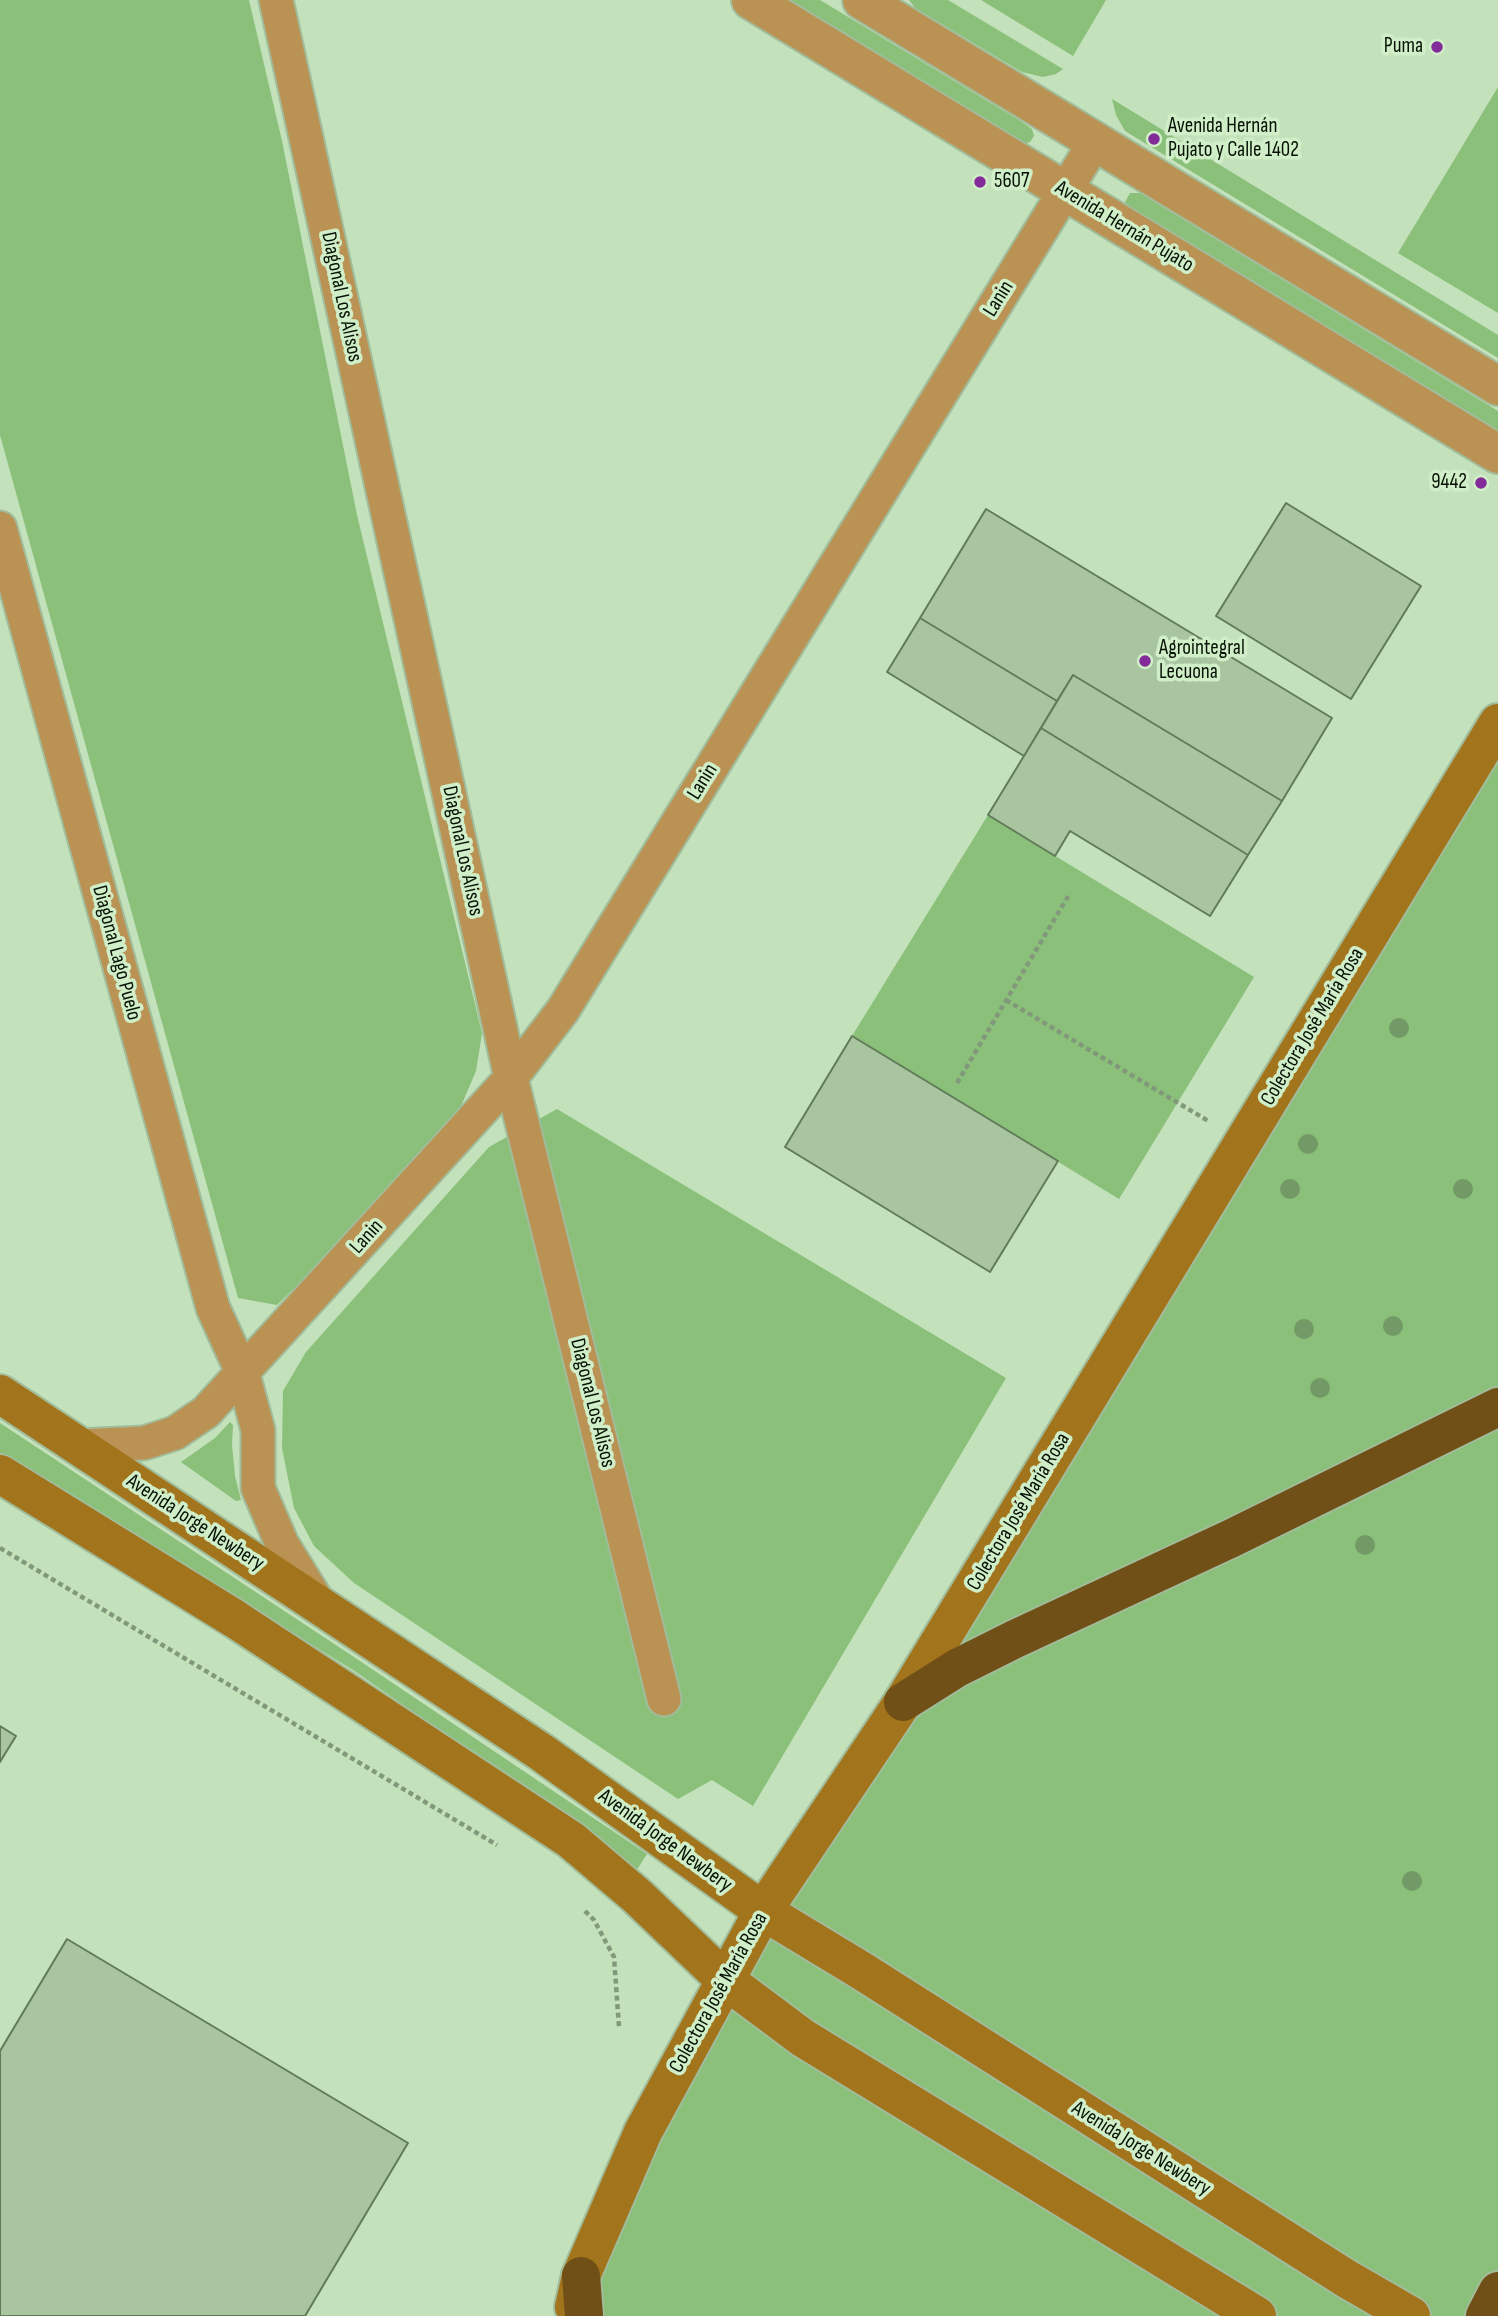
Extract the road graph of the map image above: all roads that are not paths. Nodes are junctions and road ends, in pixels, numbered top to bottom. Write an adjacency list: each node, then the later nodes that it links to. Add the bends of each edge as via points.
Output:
1 (276, 0): 10 (street, Diagonal Los Alisos)
2 (751, 0): 5 (street, Avenida Hernán Pujato)
3 (862, 0): 4 (street)
4 (1096, 142): 5 (street, Lanin); 6 (street)
5 (1066, 191): 7 (street, Avenida Hernán Pujato); 10 (street, Lanin, via 563,1010)
6 (1498, 386)
7 (1498, 454)
8 (0, 528): 11 (street, Diagonal Lago Puelo, via 214,1308)
9 (1498, 723): 18 (main road, Colectora José María Rosa)
10 (512, 1078): 11 (street, Lanin); 17 (street, Diagonal Los Alisos)
11 (243, 1374): 14 (street, via 206,1412 175,1433 144,1443); 16 (street, Diagonal Lago Puelo, via 258,1430 258,1488 282,1544)
12 (0, 1394): 14 (main road, Avenida Jorge Newbery)
13 (1498, 1407): 18 (highway, via 1015,1639)
14 (79, 1446): 16 (main road, Avenida Jorge Newbery)
15 (0, 1474): 20 (main road, via 246,1626 571,1840)
16 (321, 1607): 19 (main road, Avenida Jorge Newbery, via 541,1752)
17 (664, 1699)
18 (903, 1702): 19 (main road, Colectora José María Rosa)
19 (763, 1911): 20 (main road, Colectora José María Rosa); 26 (main road, Avenida Jorge Newbery)
20 (724, 1979): 21 (main road, Colectora José María Rosa, via 643,2132); 25 (main road, via 803,2038)
21 (581, 2276): 23 (main road, Colectora José María Rosa); 24 (highway)
22 (1498, 2291): 27 (highway)
23 (572, 2316)
24 (584, 2316)
25 (1257, 2316)
26 (1411, 2316)
27 (1485, 2316)

